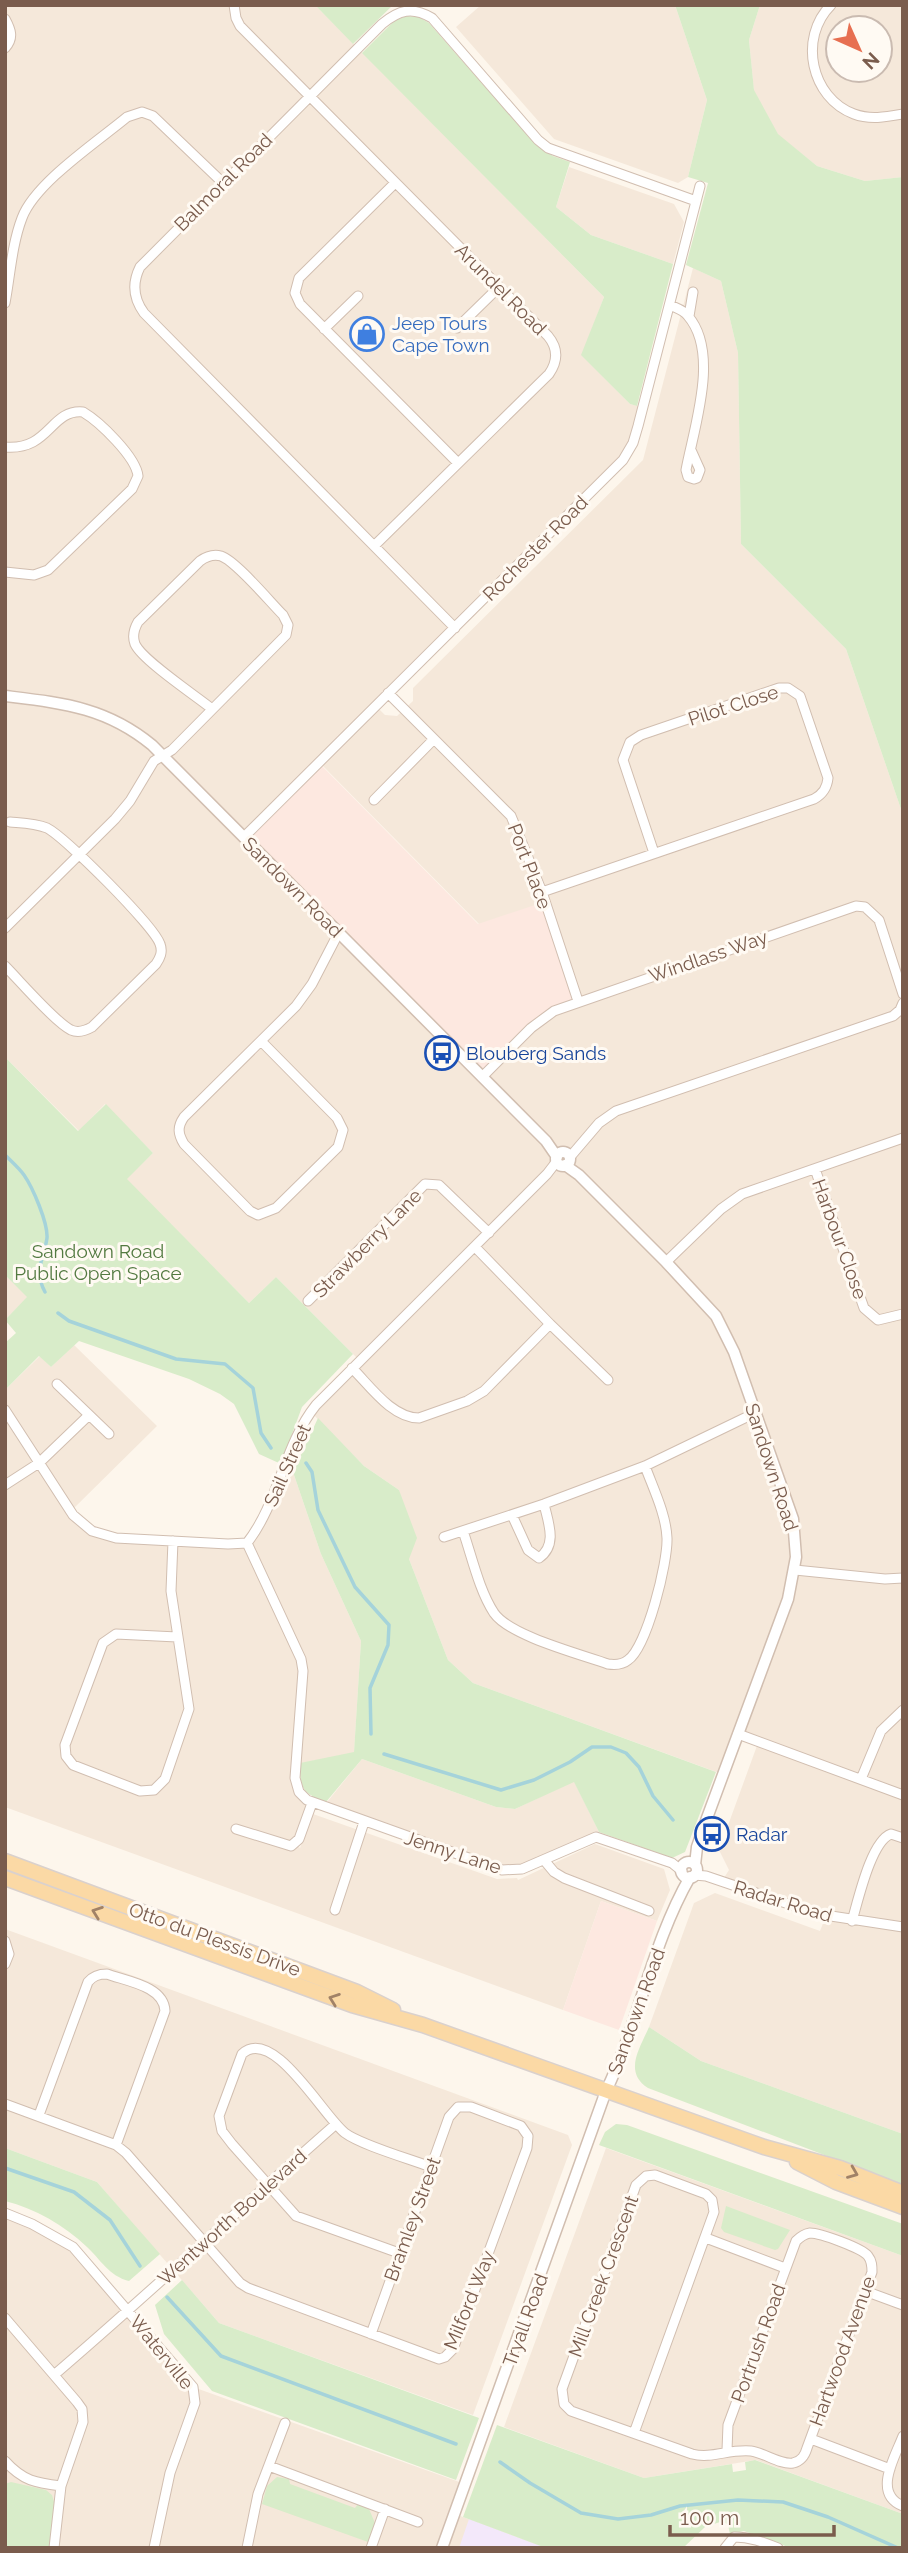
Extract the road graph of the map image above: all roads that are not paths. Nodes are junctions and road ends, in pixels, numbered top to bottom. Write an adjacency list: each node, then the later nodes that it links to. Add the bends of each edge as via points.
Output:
1 (234, 5): 6 (street, Arundel Road, via 240,26)
2 (831, 5): 7 (street, via 814,40 813,62 821,86 854,114 878,118)
3 (411, 7): 6 (street, Balmoral Road, via 391,16); 11 (street, Balmoral Road, via 441,28 548,148)
4 (5, 19): 5 (street, via 11,33)
5 (5, 48)
6 (310, 96): 8 (street, Balmoral Road); 9 (street, Arundel Road)
7 (903, 114)
8 (222, 183): 15 (street, via 153,116 142,112 127,117 31,201 19,228); 23 (street, Balmoral Road, via 144,261 135,280 137,301)
9 (395, 183): 12 (street, Arundel Road); 19 (street, via 296,282 298,300)
10 (700, 186): 11 (street, Rochester Road)
11 (696, 201): 16 (street, Rochester Road)
12 (499, 287): 18 (street); 22 (street, Arundel Road, via 551,340 556,360 549,374)
13 (693, 292): 17 (street)
14 (358, 296): 19 (street)
15 (5, 303)
16 (670, 305): 17 (street); 25 (street, Rochester Road, via 636,434 623,460)
17 (689, 316): 21 (street, via 704,356)
18 (457, 328)
19 (324, 329): 22 (street)
20 (5, 447): 24 (street, via 30,445 68,414 83,412 133,460 138,476 132,489 55,565 34,575)
21 (691, 450)
22 (458, 463): 23 (street, Arundel Road)
23 (374, 546): 25 (street, Balmoral Road)
24 (5, 572)
25 (455, 628): 26 (street, Rochester Road)
26 (388, 693): 29 (street, Port Place); 33 (street, Rochester Road)
27 (5, 696): 30 (street, Sandown Road, via 91,710 130,728)
28 (212, 709): 28 (street, via 283,640 288,625 231,561 216,555 200,561 138,622 133,636 148,658); 30 (street)
29 (435, 739): 31 (street); 36 (street, Port Place, via 511,816)
30 (163, 755): 33 (street, Sandown Road); 35 (street, via 154,761 115,819)
31 (374, 800)
32 (10, 822): 35 (street, via 43,827)
33 (244, 836): 38 (street, Sandown Road)
34 (654, 853): 34 (street, Pilot Close, via 820,796 828,778 800,696 779,688 629,742 623,760); 36 (street, Pilot Close)
35 (80, 854): 37 (street); 39 (street, via 156,937 160,959 92,1027 82,1031 60,1022)
36 (542, 892): 41 (street, Port Place)
37 (5, 928)
38 (339, 932): 43 (street, via 312,984); 44 (street, Sandown Road)
39 (5, 965)
40 (903, 994): 41 (street, Windlass Way, via 878,920 866,907 856,906)
41 (578, 1001): 44 (street, Windlass Way, via 541,1019)
42 (903, 1003): 46 (street, via 893,1016 616,1111)
43 (261, 1041): 43 (street, via 184,1117 178,1129 184,1144 258,1215 272,1211 285,1199 333,1153 343,1134 337,1118)
44 (482, 1077): 46 (street, Sandown Road)
45 (903, 1138): 47 (street, Harbour Close)
46 (563, 1159): 48 (street, Sail Street); 50 (street, Sandown Road)
47 (815, 1169): 50 (street, Harbour Close, via 732,1199); 52 (street, Harbour Close, via 864,1308 878,1320)
48 (489, 1233): 49 (street, Sail Street); 51 (street, Strawberry Lane, via 441,1186 425,1184)
49 (475, 1247): 53 (street); 54 (street, Sail Street)
50 (666, 1262): 58 (street, Sandown Road, via 724,1330)
51 (308, 1301)
52 (903, 1314)
53 (550, 1324): 54 (street, via 484,1391 419,1418 397,1411); 55 (street)
54 (352, 1368): 69 (street, Sail Street, via 311,1411 264,1516)
55 (608, 1380)
56 (57, 1384): 59 (street)
57 (5, 1410): 61 (street)
58 (755, 1413): 62 (street); 70 (street, Sandown Road, via 793,1519)
59 (89, 1415): 60 (street); 61 (street)
60 (109, 1434)
61 (39, 1463): 63 (street); 68 (street, via 73,1515 92,1531 116,1538)
62 (645, 1465): 64 (street); 66 (street, via 664,1521 665,1565 638,1647 630,1660 621,1664 608,1664 503,1623 486,1597)
63 (5, 1485)
64 (544, 1504): 65 (street); 65 (street, via 551,1542 539,1558 528,1550)
65 (512, 1515): 66 (street)
66 (463, 1531): 67 (street)
67 (444, 1537)
68 (173, 1541): 69 (street); 72 (street, via 171,1591)
69 (247, 1543): 77 (street, via 301,1659 295,1778 299,1792)
70 (794, 1570): 71 (street); 74 (street, Sandown Road, via 788,1599)
71 (903, 1578)
72 (177, 1637): 72 (street, via 189,1709 162,1783 154,1790 140,1791 73,1765 65,1745 103,1643 116,1634)
73 (903, 1710): 75 (street, via 881,1731)
74 (737, 1734): 75 (street); 83 (street, Sandown Road)
75 (861, 1779): 76 (street)
76 (903, 1795)
77 (312, 1802): 78 (street, Jenny Lane); 79 (street, via 299,1839 291,1846)
78 (364, 1822): 81 (street, Jenny Lane, via 495,1869 516,1870); 85 (street)
79 (236, 1829)
80 (903, 1838): 87 (street, via 891,1834 881,1840)
81 (544, 1860): 83 (street, Jenny Lane, via 596,1837); 86 (street, via 564,1878)
82 (5, 1861): 91 (main road, Otto du Plessis Drive, via 357,1992)
83 (691, 1870): 87 (street, Radar Road, via 818,1914); 92 (street, Sandown Road)
84 (5, 1878): 91 (main road, Otto du Plessis Drive, one-way to 84, via 352,2005)
85 (335, 1910)
86 (649, 1911)
87 (852, 1921): 88 (street, Radar Road)
88 (903, 1927)
89 (5, 1941): 90 (street, via 9,1954)
90 (5, 1965)
91 (422, 2025): 92 (main road, Otto du Plessis Drive)
92 (606, 2091): 98 (main road, Otto du Plessis Drive); 131 (street, Tryall Road)
93 (5, 2104): 95 (street)
94 (458, 2107): 99 (street, Bramley Street, via 449,2117); 113 (street, Milford Way, via 471,2107 521,2126 529,2141 453,2349 439,2359)
95 (39, 2115): 97 (street); 97 (street, via 91,1978 107,1974 156,1993 165,2003 165,2011)
96 (336, 2124): 99 (street, via 352,2137); 100 (street, Wentworth Boulevard); 100 (street, via 278,2056 255,2047 244,2051 222,2106 220,2125)
97 (116, 2145): 106 (street, Milford Way)
98 (764, 2147): 101 (main road, one-way to 101, via 840,2168); 102 (main road, via 836,2182)
99 (431, 2167): 107 (street, Bramley Street)
100 (267, 2184): 106 (street, Wentworth Boulevard); 107 (street, via 296,2216)
101 (903, 2193)
102 (903, 2207)
103 (5, 2213): 111 (street, Waterville, via 73,2248)
104 (706, 2238): 108 (street); 116 (street, Mill Creek Crescent); 116 (street, Mill Creek Crescent, via 714,2212 706,2194 655,2175 639,2182 562,2389 564,2404 571,2411)
105 (798, 2238): 108 (street, Portrush Road); 109 (street, Hartwood Avenue, via 813,2233 867,2254 872,2267)
106 (202, 2241): 111 (street, Wentworth Boulevard); 113 (street, Milford Way, via 248,2288)
107 (399, 2253): 113 (street, Bramley Street)
108 (785, 2268): 119 (street, Portrush Road, via 728,2425)
109 (864, 2291): 110 (street); 118 (street, Hartwood Avenue)
110 (903, 2305)
111 (129, 2311): 114 (street, Wentworth Boulevard); 128 (street, Waterville, via 193,2387 196,2397 170,2473)
112 (5, 2318): 114 (street)
113 (371, 2334)
114 (54, 2375): 123 (street, via 84,2414)
115 (285, 2423): 120 (street)
116 (634, 2433): 119 (street, via 702,2457)
117 (903, 2436): 122 (street)
118 (811, 2439): 119 (street, via 804,2457 792,2463 753,2451); 122 (street)
119 (727, 2450)
120 (269, 2466): 125 (street); 129 (street)
121 (7, 2468): 123 (street, via 37,2483)
122 (890, 2469): 124 (street, via 888,2492)
123 (61, 2486): 127 (street)
124 (903, 2506)
125 (385, 2509): 126 (street); 130 (street)
126 (418, 2522)
127 (54, 2548)
128 (154, 2548)
129 (247, 2548)
130 (371, 2548)
131 (442, 2548)
132 (725, 2548): 133 (street, via 734,2537 754,2538)
133 (778, 2548)

